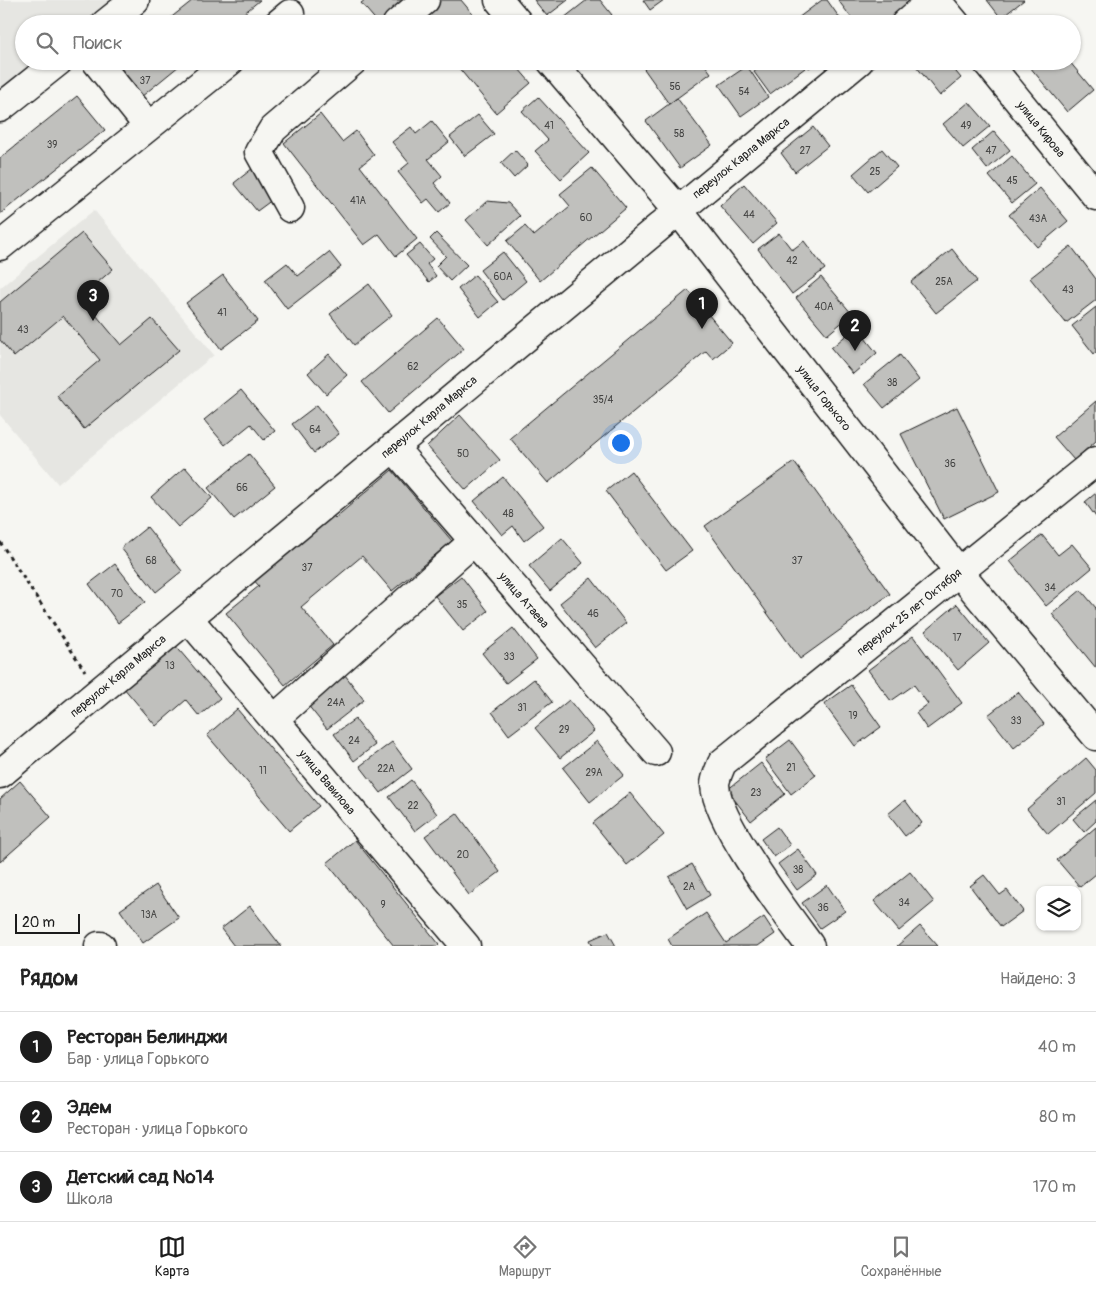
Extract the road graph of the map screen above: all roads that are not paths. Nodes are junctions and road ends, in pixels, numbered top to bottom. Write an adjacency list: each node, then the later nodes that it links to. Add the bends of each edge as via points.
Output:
1 (135, 0): 5 (street)
2 (425, 0): 6 (street)
3 (499, 0): 7 (street)
4 (935, 0): 8 (street); 9 (street)
5 (116, 15)
6 (408, 15)
7 (512, 15)
8 (916, 15)
9 (948, 15)
10 (48, 70): 17 (street)
11 (103, 70): 18 (street)
12 (219, 70): 18 (street)
13 (342, 70): 20 (street, via 273,129 259,152)
14 (559, 70): 21 (street, улица Горького)
15 (848, 70): 21 (street, переулок Карла Маркса)
16 (993, 70): 19 (street, улица Кирова)
17 (0, 108)
18 (148, 126): 22 (street)
19 (1096, 196)
20 (290, 208)
21 (678, 210): 23 (street, переулок Карла Маркса); 26 (street, улица Горького)
22 (0, 246)
23 (393, 448): 25 (street, улица Атаева); 27 (street, переулок Карла Маркса)
24 (1096, 461): 26 (street, переулок 25 лет Октября)
25 (474, 541): 28 (street); 30 (street, улица Атаева)
26 (959, 572): 29 (street, улица Горького); 33 (street, переулок 25 лет Октября, via 722,763 715,784 721,807 743,849)
27 (188, 618): 28 (street, улица Вавилова); 31 (street, переулок Карла Маркса)
28 (274, 720): 32 (street, улица Вавилова)
29 (1096, 736)
30 (656, 752)
31 (0, 774)
32 (466, 946)
33 (810, 946)

